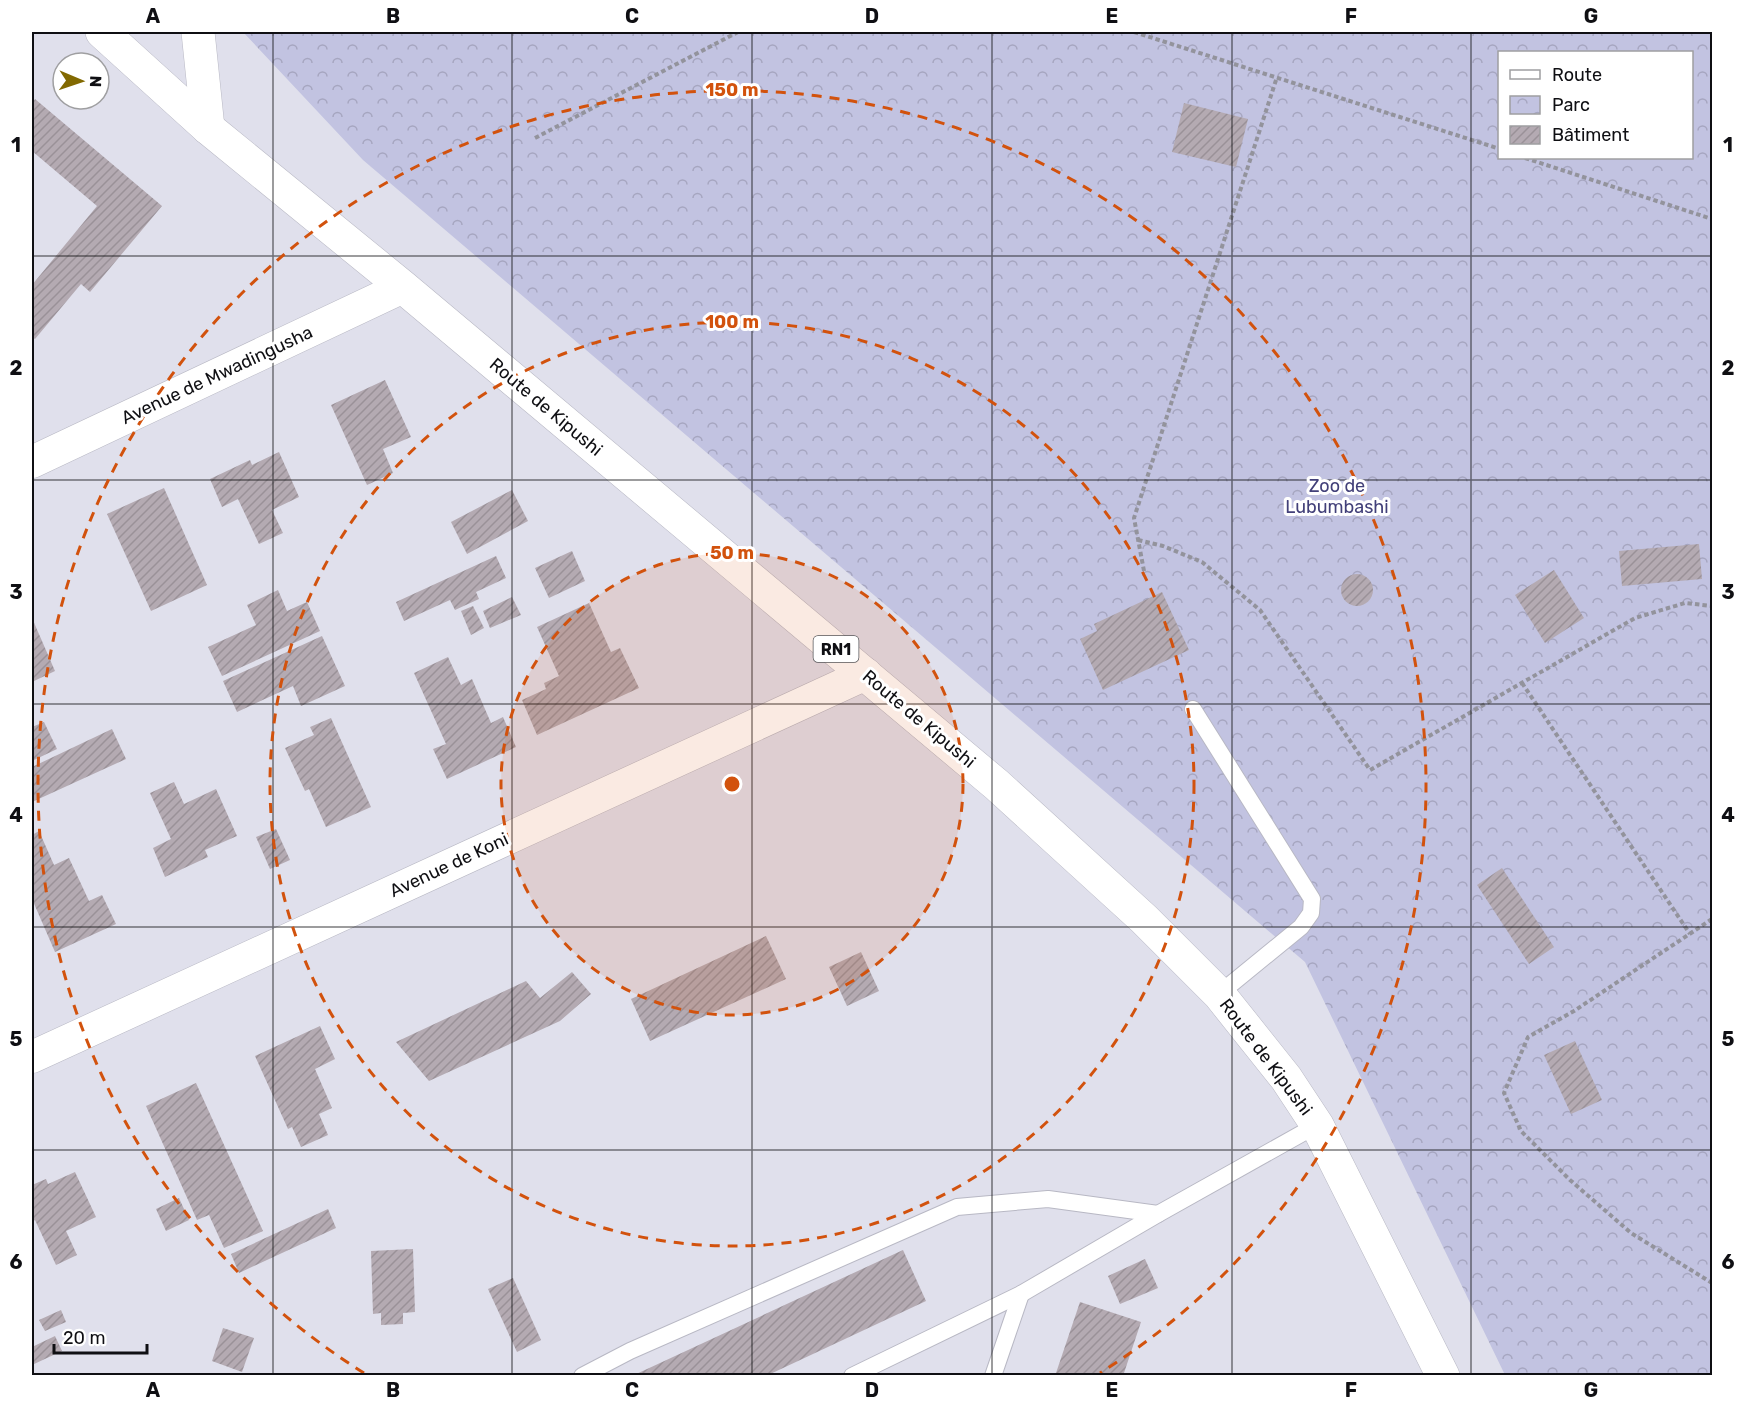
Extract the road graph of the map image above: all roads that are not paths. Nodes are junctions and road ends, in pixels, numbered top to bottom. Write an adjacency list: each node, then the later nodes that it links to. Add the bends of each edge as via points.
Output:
1 (102, 32): 3 (main road, Route de Kipushi / RN1)
2 (198, 32): 3 (main road)
3 (208, 128): 4 (main road, Route de Kipushi / RN1)
4 (402, 287): 5 (street, Avenue de Mwadingusha); 6 (main road, Route de Kipushi / RN1)
5 (32, 462)
6 (866, 674): 8 (main road, Route de Kipushi / RN1, via 997,785 1144,919); 9 (street, Avenue de Koni)
7 (1193, 709): 8 (lane, via 1312,899 1311,913 1301,927)
8 (1219, 994): 10 (main road, Route de Kipushi / RN1, via 1286,1078)
9 (32, 1057)
10 (1317, 1125): 11 (lane); 16 (main road, Route de Kipushi / RN1)
11 (1158, 1214): 12 (lane); 13 (lane, via 1048,1200 957,1207 630,1351)
12 (1021, 1294): 14 (lane); 15 (lane)
13 (582, 1376)
14 (852, 1376)
15 (993, 1376)
16 (1443, 1376)

